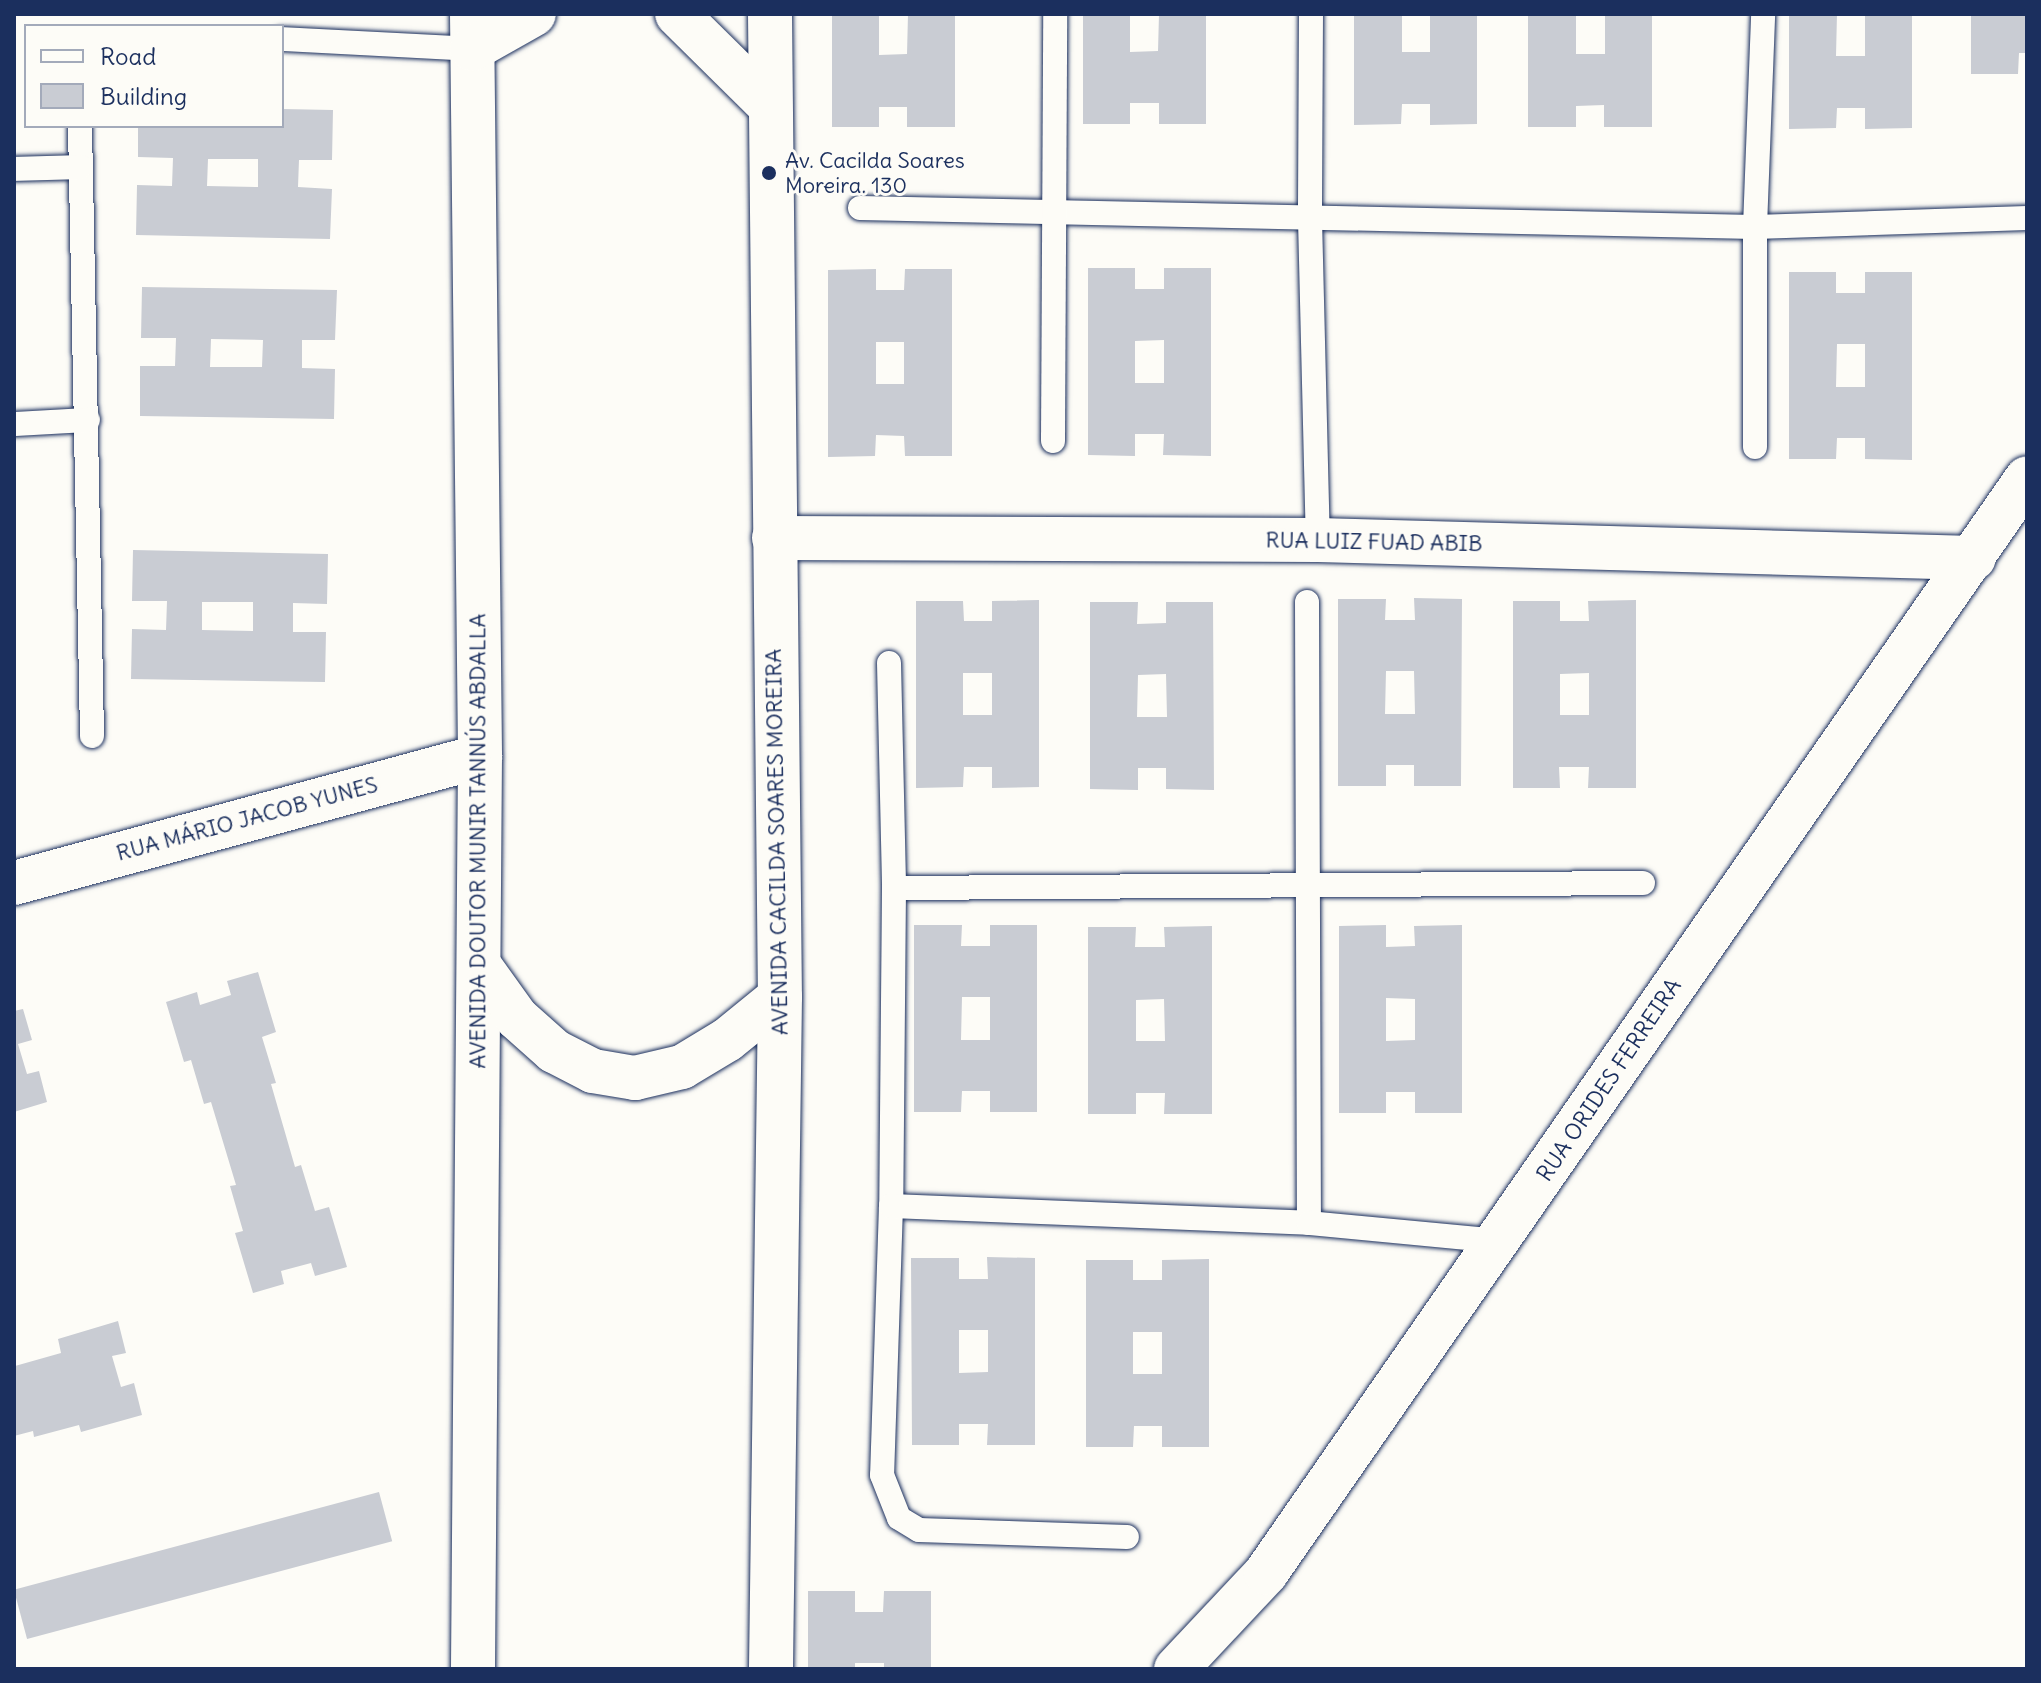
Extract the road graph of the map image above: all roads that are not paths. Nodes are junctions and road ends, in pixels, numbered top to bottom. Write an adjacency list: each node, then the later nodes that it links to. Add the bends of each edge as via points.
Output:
1 (534, 14): 7 (street)
2 (677, 14): 9 (street)
3 (770, 14): 9 (street, AVENIDA CACILDA SOARES MOREIRA)
4 (1055, 14): 14 (lane)
5 (1311, 14): 16 (lane)
6 (1763, 14): 17 (lane)
7 (472, 31): 8 (lane); 29 (street, AVENIDA DOUTOR MUNIR TANNÚS ABDALLA)
8 (284, 39)
9 (769, 105): 23 (street, AVENIDA CACILDA SOARES MOREIRA)
10 (80, 128): 11 (lane)
11 (80, 167): 12 (lane); 18 (lane)
12 (14, 169)
13 (860, 208): 14 (lane)
14 (1055, 213): 16 (lane); 20 (lane)
15 (2027, 218): 17 (lane)
16 (1310, 219): 17 (lane); 24 (lane)
17 (1755, 227): 21 (lane)
18 (88, 420): 19 (lane); 28 (lane)
19 (14, 424)
20 (1053, 441)
21 (1755, 447)
22 (2027, 478): 25 (street, RUA ORIDES FERREIRA)
23 (774, 538): 24 (street, RUA LUIZ FUAD ABIB); 35 (street, AVENIDA CACILDA SOARES MOREIRA)
24 (1318, 540): 25 (street, RUA LUIZ FUAD ABIB)
25 (1974, 558): 38 (street, RUA ORIDES FERREIRA)
26 (1307, 602): 32 (lane)
27 (889, 663): 33 (lane)
28 (92, 736)
29 (480, 756): 30 (street, RUA MÁRIO JACOB YUNES); 34 (street, AVENIDA DOUTOR MUNIR TANNÚS ABDALLA)
30 (14, 883)
31 (1643, 883): 32 (lane)
32 (1309, 887): 33 (lane); 37 (lane)
33 (894, 888): 36 (lane)
34 (479, 965): 35 (street, via 517,1018 554,1051 593,1071 635,1078 682,1067 727,1040); 40 (street, AVENIDA DOUTOR MUNIR TANNÚS ABDALLA)
35 (780, 997): 41 (street, AVENIDA CACILDA SOARES MOREIRA)
36 (891, 1206): 37 (lane); 39 (lane, via 882,1475 899,1518 919,1530)
37 (1309, 1223): 38 (lane)
38 (1500, 1241): 42 (street, RUA ORIDES FERREIRA, via 1266,1573)
39 (1127, 1537)
40 (473, 1669)
41 (771, 1669)
42 (1176, 1669)

